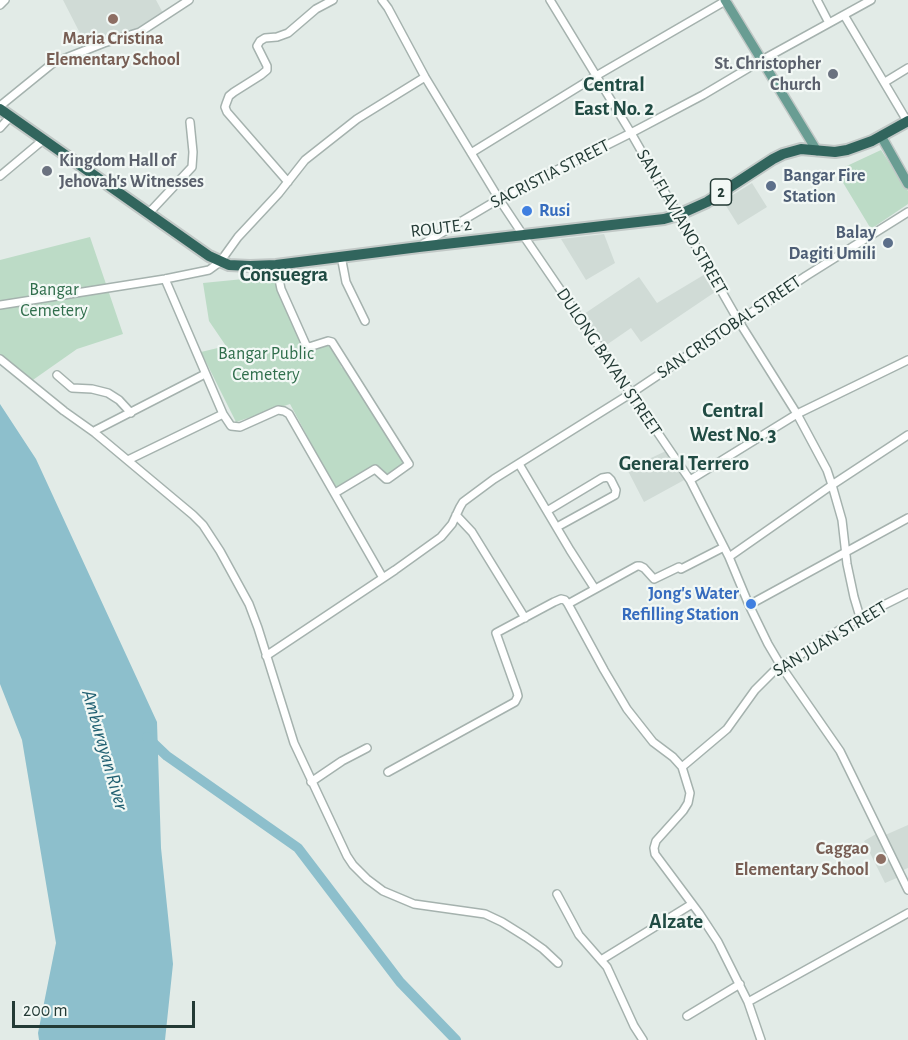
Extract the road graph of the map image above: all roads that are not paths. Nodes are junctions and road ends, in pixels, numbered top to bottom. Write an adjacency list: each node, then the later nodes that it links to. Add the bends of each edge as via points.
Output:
1 (4, 0): 9 (street)
2 (189, 0): 17 (street, via 140,32 53,63)
3 (333, 0): 28 (street, via 288,33 260,41 257,46 267,69 229,96 225,107)
4 (382, 0): 15 (street, DULONG BAYAN STREET)
5 (550, 0): 14 (street, SAN FLAVIANO STREET)
6 (726, 0): 12 (main road); 14 (street)
7 (817, 0): 11 (street)
8 (871, 0): 10 (street, SACRISTIA STREET)
9 (0, 5)
10 (844, 15): 11 (street, SACRISTIA STREET); 16 (street)
11 (829, 23): 12 (street, SACRISTIA STREET)
12 (762, 60): 22 (street, SACRISTIA STREET); 25 (main road)
13 (908, 68): 16 (street)
14 (596, 76): 22 (street, SAN FLAVIANO STREET); 26 (street)
15 (424, 77): 26 (street, DULONG BAYAN STREET); 28 (street, via 357,118 302,163)
16 (885, 82): 19 (street)
17 (0, 108): 18 (highway, ROUTE 2 / 2)
18 (10, 117): 21 (street); 24 (highway, ROUTE 2 / 2)
19 (908, 121): 23 (highway, ROUTE 2 / 2)
20 (190, 122): 32 (street, via 192,167)
21 (0, 128)
22 (631, 133): 30 (street, SACRISTIA STREET); 33 (street, SAN FLAVIANO STREET)
23 (881, 136): 25 (highway, ROUTE 2 / 2, via 847,150); 29 (main road)
24 (43, 140): 27 (street); 32 (highway, ROUTE 2 / 2)
25 (817, 151): 33 (highway, ROUTE 2 / 2, via 801,149 783,154 707,202)
26 (471, 153): 30 (street, DULONG BAYAN STREET)
27 (0, 176)
28 (288, 182): 37 (street)
29 (908, 184)
30 (500, 199): 34 (street, DULONG BAYAN STREET); 35 (street, SACRISTIA STREET)
31 (908, 212): 41 (street, SAN CRISTOBAL STREET)
32 (148, 213): 37 (highway, ROUTE 2 / 2)
33 (678, 215): 34 (highway, ROUTE 2 / 2, via 650,222); 41 (street, SAN FLAVIANO STREET)
34 (523, 235): 35 (highway, ROUTE 2 / 2); 47 (street, DULONG BAYAN STREET)
35 (419, 247): 36 (highway, ROUTE 2 / 2)
36 (341, 256): 38 (highway, ROUTE 2 / 2); 42 (street, via 346,282)
37 (220, 262): 38 (highway, ROUTE 2 / 2, via 237,266); 39 (street, via 209,270)
38 (276, 265): 57 (street, via 281,289 306,345 332,342 409,462 388,479 375,469)
39 (165, 279): 40 (street); 45 (street)
40 (0, 304)
41 (738, 320): 47 (street, SAN CRISTOBAL STREET); 50 (street, SAN FLAVIANO STREET)
42 (365, 321)
43 (0, 359): 51 (street)
44 (908, 360): 50 (street)
45 (206, 374): 48 (street); 49 (street)
46 (57, 375): 48 (street, via 72,388 108,393)
47 (630, 394): 54 (street, SAN CRISTOBAL STREET); 55 (street, DULONG BAYAN STREET)
48 (130, 413): 51 (street)
49 (223, 414): 53 (street); 57 (street, via 231,426 238,427 278,410 287,412)
50 (797, 414): 55 (street); 56 (street, SAN FLAVIANO STREET)
51 (95, 433): 53 (street)
52 (908, 435): 56 (street)
53 (128, 460): 72 (street, via 193,515 211,536 249,604)
54 (519, 464): 58 (street); 59 (street, SAN CRISTOBAL STREET, via 469,497)
55 (690, 480): 62 (street, DULONG BAYAN STREET)
56 (832, 485): 63 (street, SAN FLAVIANO STREET, via 842,520); 64 (street)
57 (335, 493): 65 (street)
58 (547, 511): 61 (street); 61 (street, via 602,478 612,480 615,495)
59 (456, 515): 65 (street, SAN CRISTOBAL STREET, via 441,537); 71 (street, via 472,532)
60 (908, 518): 63 (street)
61 (557, 527): 66 (street)
62 (724, 547): 64 (street, DULONG BAYAN STREET); 66 (street, via 654,579 637,566)
63 (845, 553): 69 (street); 70 (street, SAN FLAVIANO STREET)
64 (729, 557): 69 (street, DULONG BAYAN STREET)
65 (382, 578): 72 (street, SAN CRISTOBAL STREET)
66 (595, 589): 68 (street)
67 (908, 593): 70 (street, SAN JUAN STREET)
68 (568, 604): 71 (street, via 561,599); 75 (street, via 627,709 653,742)
69 (749, 605): 73 (street, DULONG BAYAN STREET)
70 (860, 617): 73 (street, SAN JUAN STREET)
71 (525, 618): 76 (street, via 496,635 517,692 515,702)
72 (266, 656): 77 (street)
73 (781, 666): 75 (street, SAN JUAN STREET, via 767,676 727,729); 78 (street, DULONG BAYAN STREET, via 840,752)
74 (367, 748): 77 (street)
75 (682, 767): 80 (street, via 690,793 688,803 654,848)
76 (388, 772)
77 (311, 782): 83 (street, via 347,856 383,891 414,904 485,914 526,937)
78 (908, 890)
79 (557, 894): 82 (street, via 579,934)
80 (692, 904): 82 (street); 84 (street)
81 (908, 913): 85 (street)
82 (601, 960): 87 (street)
83 (558, 963)
84 (740, 984): 85 (street); 86 (street)
85 (748, 1002): 88 (street)
86 (687, 1016)
87 (643, 1040)
88 (761, 1040)

